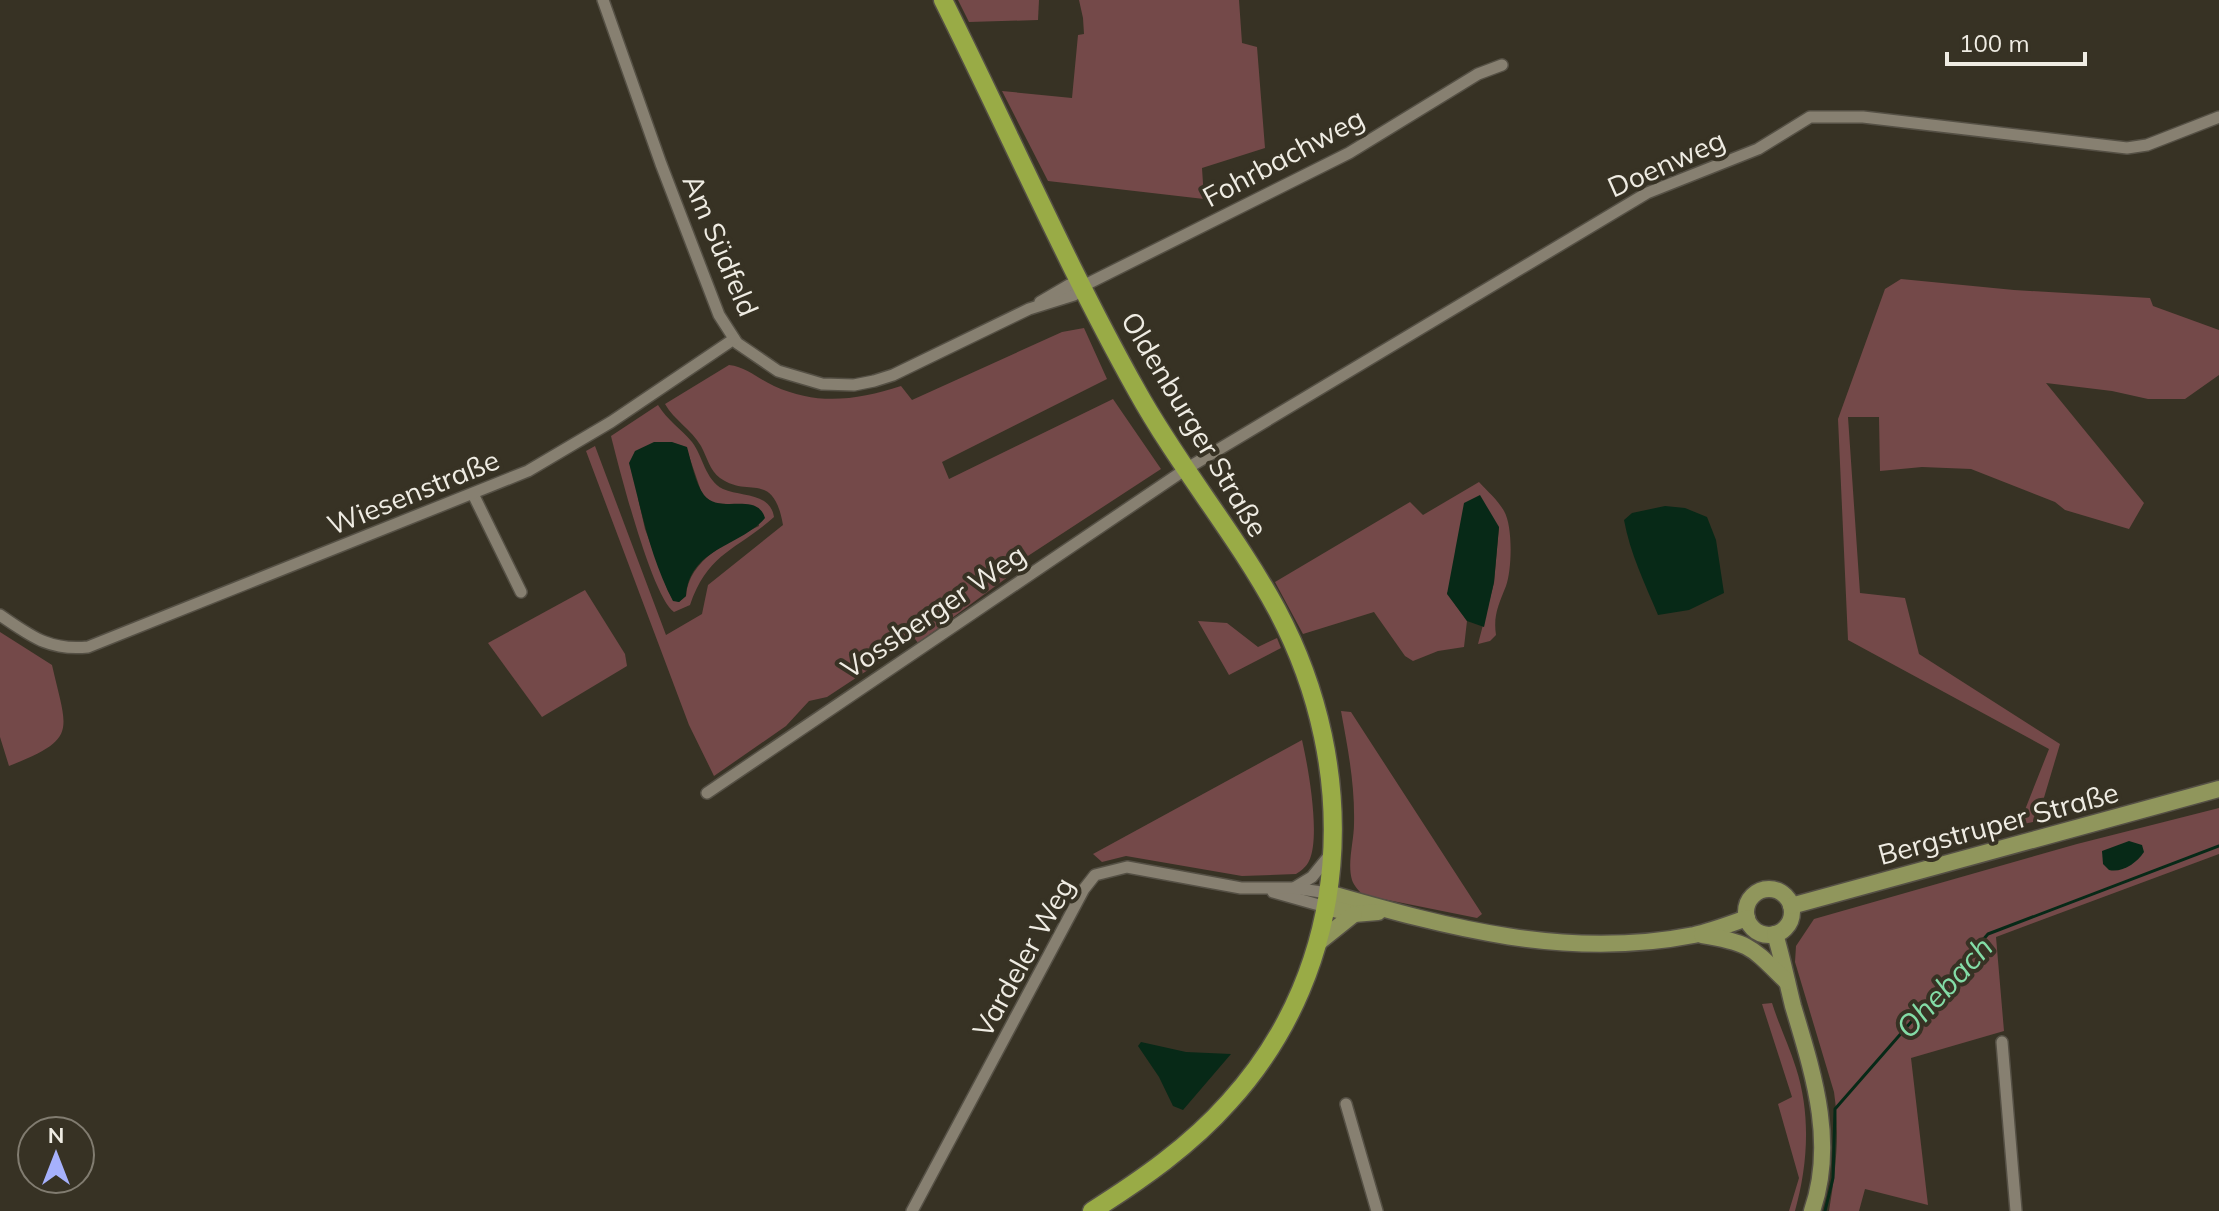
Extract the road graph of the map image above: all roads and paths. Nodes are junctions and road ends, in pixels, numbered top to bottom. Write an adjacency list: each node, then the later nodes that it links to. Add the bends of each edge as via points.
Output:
1 (603, 0): 6 (street, Am Südfeld, via 707,286)
2 (943, 0): 5 (main road, Oldenburger Straße)
3 (1502, 65): 5 (street, Fohrbachweg, via 1478,74 1349,153)
4 (2219, 116): 7 (street, Doenweg, via 2127,148 1863,117 1810,117 1758,149 1647,193)
5 (1083, 286): 6 (street, Am Südfeld, via 1074,295 1029,309 893,375 854,385 791,377); 7 (main road, Oldenburger Straße, via 1139,395)
6 (734, 339): 8 (street, Wiesenstraße, via 580,442)
7 (1186, 469): 12 (street, Vossberger Weg); 13 (main road, Oldenburger Straße, via 1276,609 1306,674 1330,768)
8 (473, 494): 9 (street); 10 (street, Wiesenstraße, via 88,647 66,649 39,641)
9 (521, 592)
10 (0, 615)
11 (2219, 789): 17 (main road, Bergstruper Straße)
12 (707, 793)
13 (1332, 852): 14 (street, via 1312,877); 16 (main road, Oldenburger Straße)
14 (1294, 888): 15 (street, Vardeler Weg); 16 (street, Vardeler Weg)
15 (1263, 890): 16 (street, Vardeler Weg); 27 (street, Vardeler Weg, via 1127,867 1095,875)
16 (1327, 900): 18 (main road); 19 (main road); 23 (main road, Oldenburger Straße)
17 (1791, 906): 20 (main road, via 1783,894 1763,890 1747,904); 22 (main road, via 1787,926)
18 (1388, 912): 19 (main road); 21 (main road, via 1564,944)
19 (1354, 914): 23 (main road)
20 (1747, 918): 21 (main road); 22 (main road, via 1755,930)
21 (1697, 934): 24 (main road, via 1751,947)
22 (1775, 934): 24 (main road)
23 (1319, 942): 28 (main road, Oldenburger Straße, via 1295,1007 1229,1103 1174,1154)
24 (1787, 982): 30 (main road, via 1821,1120 1821,1175)
25 (2002, 1042): 31 (street)
26 (1346, 1104): 29 (street)
27 (912, 1211)
28 (1092, 1211)
29 (1377, 1211)
30 (1812, 1211)
31 (2016, 1211)

